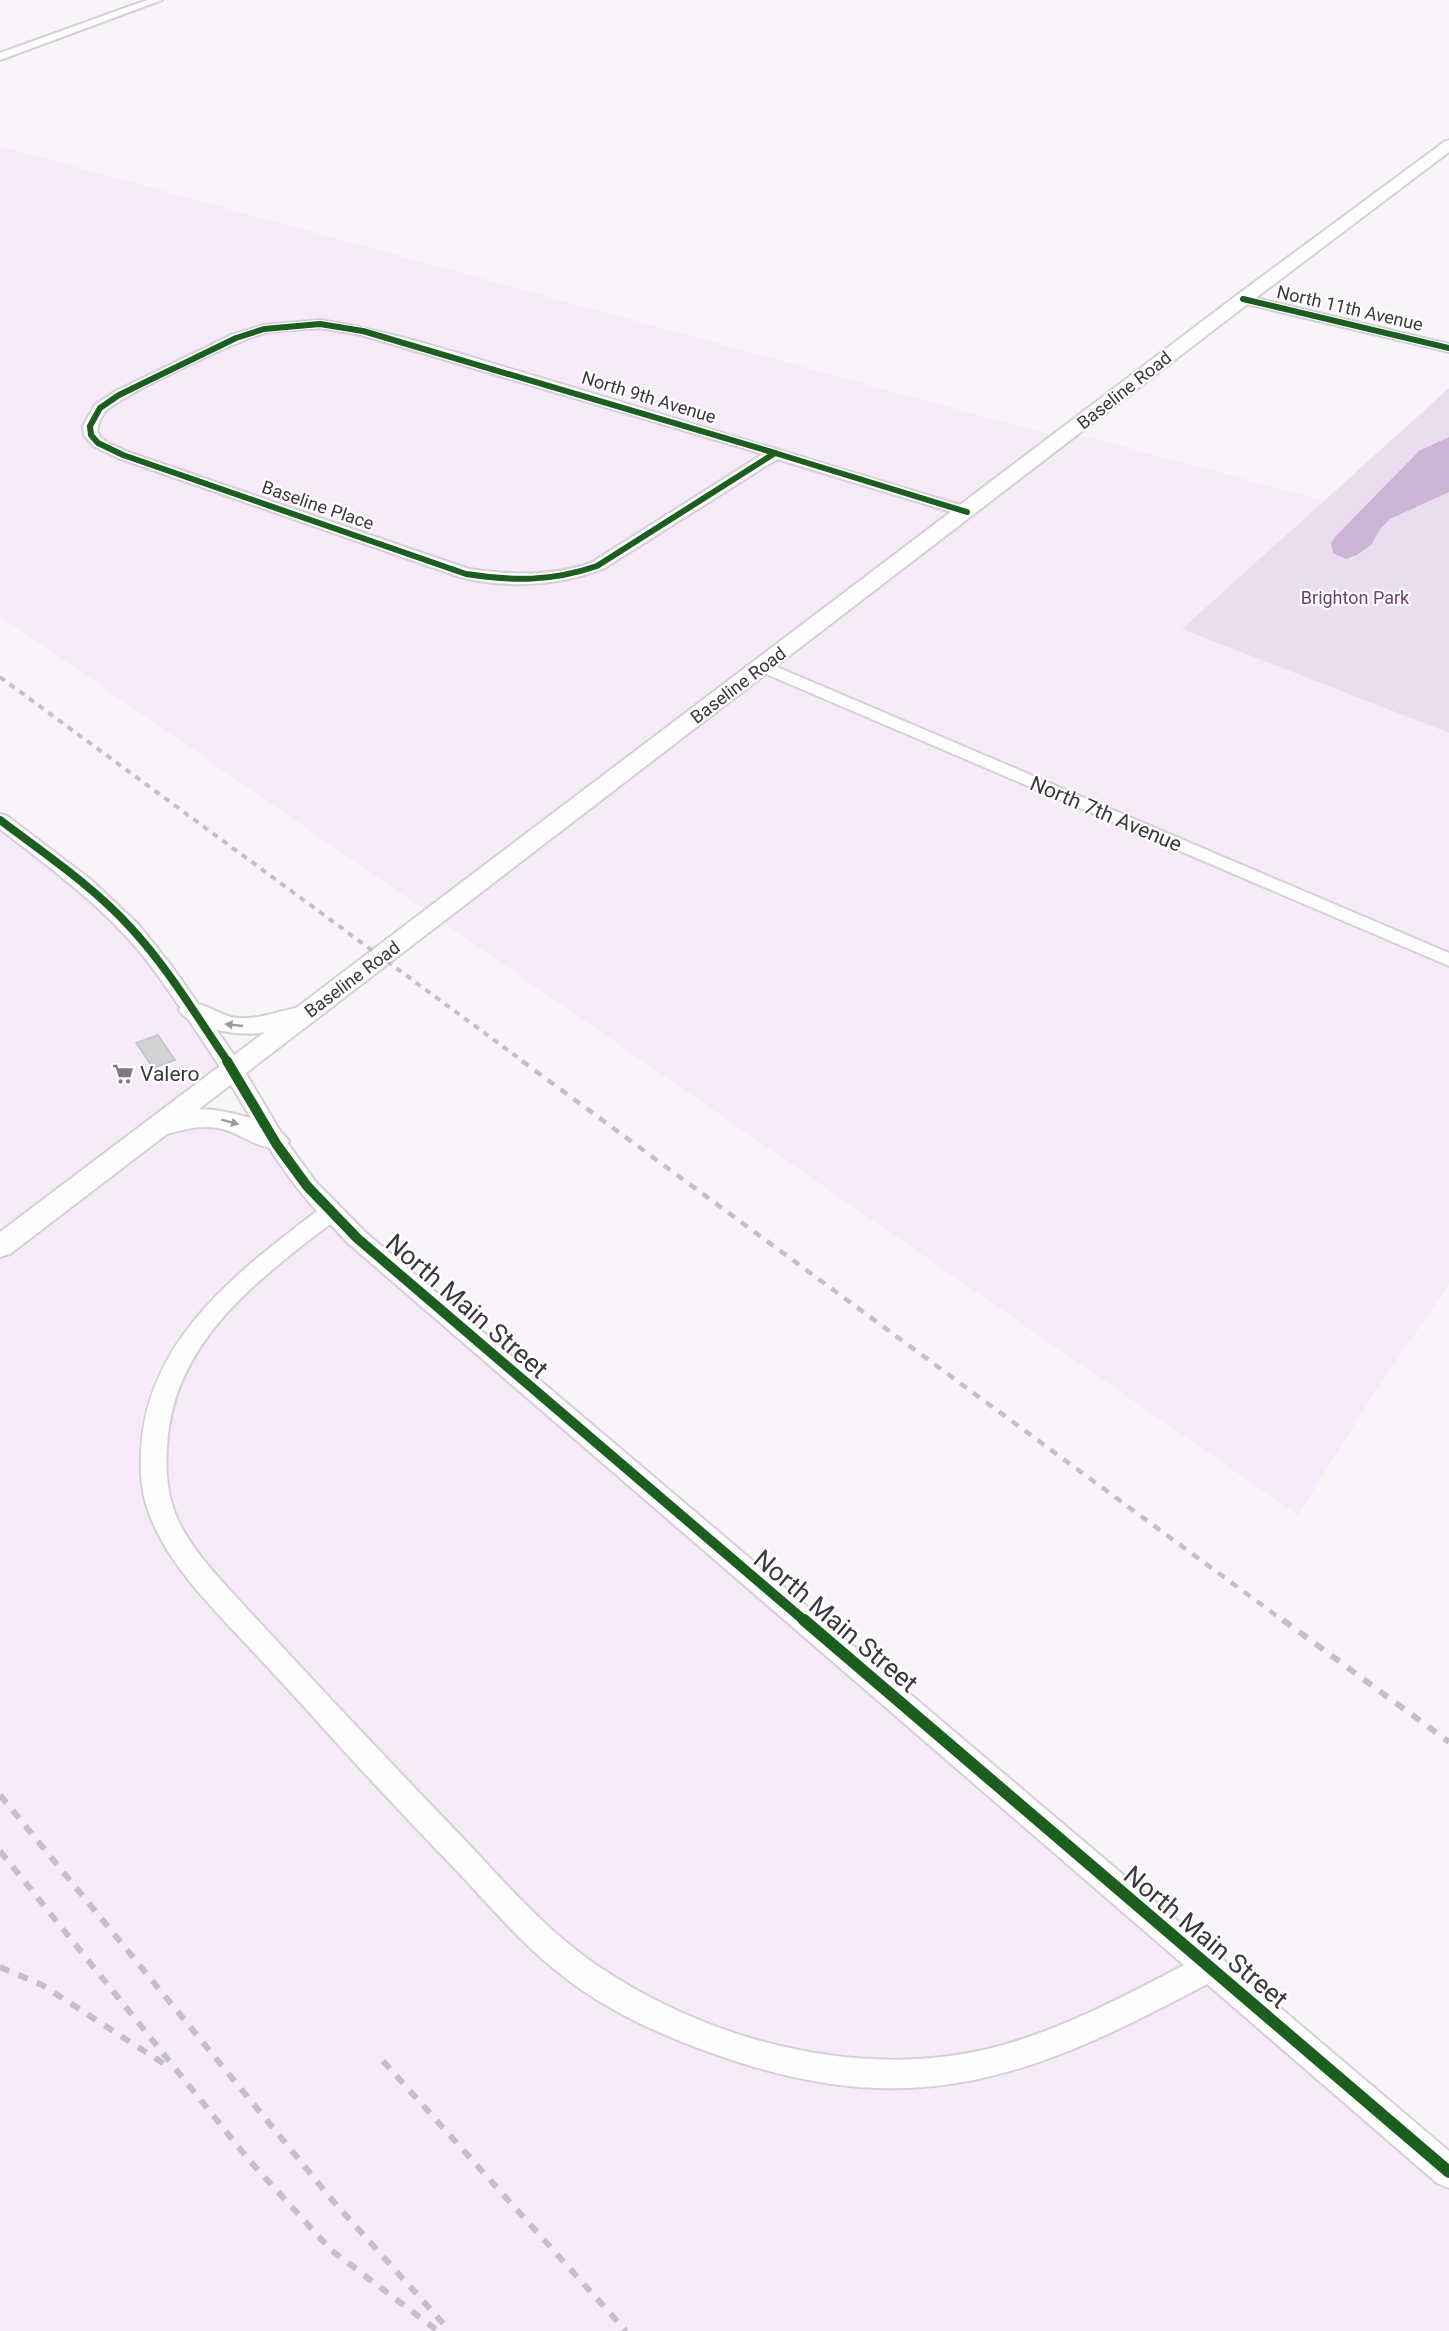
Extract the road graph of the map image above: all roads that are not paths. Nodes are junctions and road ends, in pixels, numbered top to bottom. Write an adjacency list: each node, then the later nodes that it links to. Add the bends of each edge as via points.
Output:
1 (157, 0): 2 (street)
2 (0, 57)
3 (1449, 145): 4 (main road, Baseline Road)
4 (1243, 299): 6 (street, North 11th Avenue); 8 (main road, Baseline Road)
5 (320, 324): 7 (street, North 9th Avenue, via 363,331); 7 (street, Baseline Place, via 264,329 214,348 100,408 92,418 91,435 98,443 123,455 466,574 509,580 549,579 597,566)
6 (1449, 348)
7 (776, 453): 8 (street, North 9th Avenue)
8 (967, 512): 9 (main road, Baseline Road)
9 (763, 666): 11 (street, North 7th Avenue); 13 (main road, Baseline Road)
10 (0, 820): 12 (street, North Main Street, via 115,912 163,968)
11 (1449, 960)
12 (192, 1010): 13 (main road, one-way to 12, via 254,1026 228,1025); 14 (street, North Main Street)
13 (311, 1010): 14 (main road, Baseline Road)
14 (233, 1070): 15 (main road, Baseline Road); 16 (street, North Main Street)
15 (153, 1130): 16 (main road, one-way to 16, via 187,1118 205,1118 231,1121); 18 (main road, Baseline Road)
16 (274, 1141): 17 (street, North Main Street)
17 (331, 1212): 19 (street, North Main Street, via 396,1273); 19 (street, via 221,1301 189,1341 167,1381 156,1428 157,1495 165,1522 186,1557 342,1732 547,1946 591,1979 700,2034 788,2061 884,2075 969,2069 1013,2058 1101,2025)
18 (0, 1247)
19 (1209, 1967): 20 (street, North Main Street)
20 (1449, 2172)

